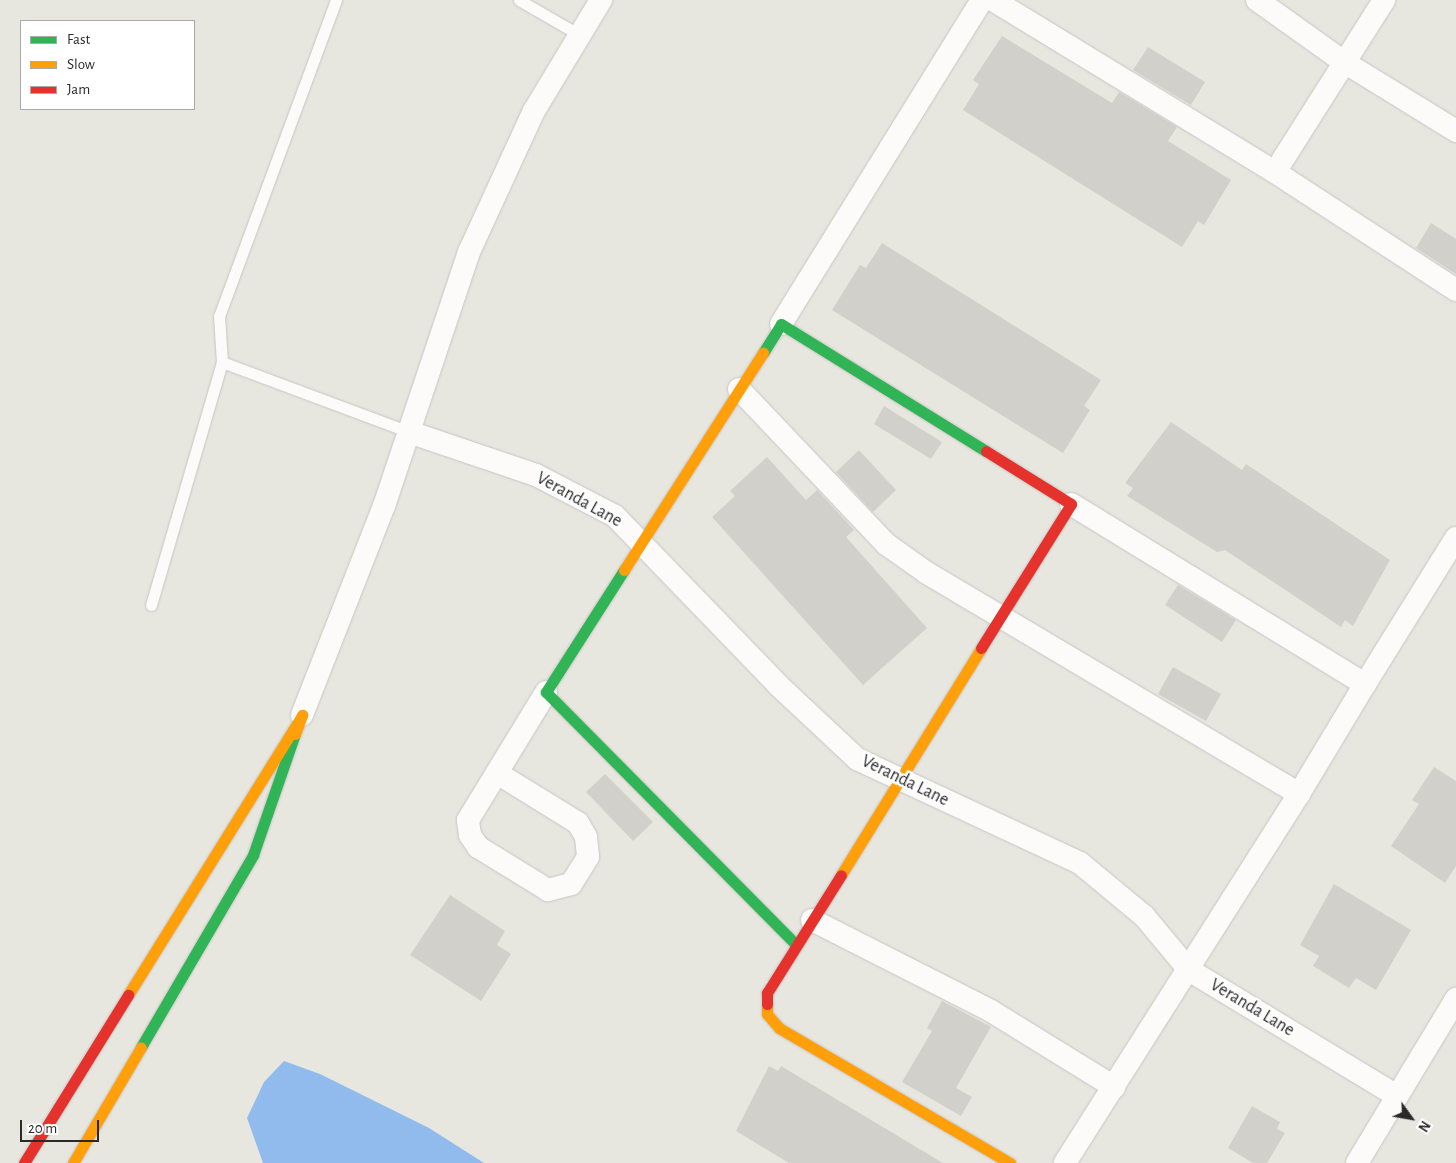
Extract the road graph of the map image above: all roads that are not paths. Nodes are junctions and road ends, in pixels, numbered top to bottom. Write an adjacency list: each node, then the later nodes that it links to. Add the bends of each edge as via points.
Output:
1 (336, 0): 14 (lane, via 220,316)
2 (519, 0): 8 (lane)
3 (600, 0): 8 (street)
4 (982, 0): 13 (street)
5 (993, 0): 11 (street)
6 (1257, 0): 9 (street)
7 (1384, 0): 9 (street)
8 (578, 34): 16 (street, via 534,111 469,252)
9 (1344, 62): 10 (street); 11 (street)
10 (1456, 130)
11 (1275, 172): 12 (street)
12 (1456, 290)
13 (781, 324): 15 (street); 17 (street)
14 (222, 362): 16 (lane); 20 (lane)
15 (739, 389): 19 (street); 21 (street, via 886,544)
16 (409, 432): 19 (street, Veranda Lane, via 536,474 615,516); 24 (street)
17 (1071, 504): 21 (street); 22 (street)
18 (1456, 538): 22 (street)
19 (642, 540): 23 (street); 26 (street, Veranda Lane, via 785,692 857,759)
20 (151, 605)
21 (1000, 617): 26 (street); 27 (street)
22 (1365, 684): 27 (street)
23 (546, 692): 25 (street); 29 (street)
24 (302, 715): 34 (street); 35 (street, via 253,855)
25 (496, 774): 25 (street, via 468,820 478,847 548,890 571,884 588,857 586,837 578,822)
26 (900, 780): 28 (street); 30 (street, Veranda Lane, via 1080,863 1144,916)
27 (1298, 794): 30 (street)
28 (812, 920): 29 (street); 32 (street, via 991,1011)
29 (796, 945): 36 (street, via 766,993 767,1014 779,1028)
30 (1189, 970): 32 (street); 33 (street, Veranda Lane)
31 (1456, 999): 33 (street)
32 (1114, 1087): 37 (street)
33 (1397, 1096): 38 (street)
34 (24, 1163)
35 (72, 1163)
36 (1010, 1163)
37 (1065, 1163)
38 (1357, 1163)

